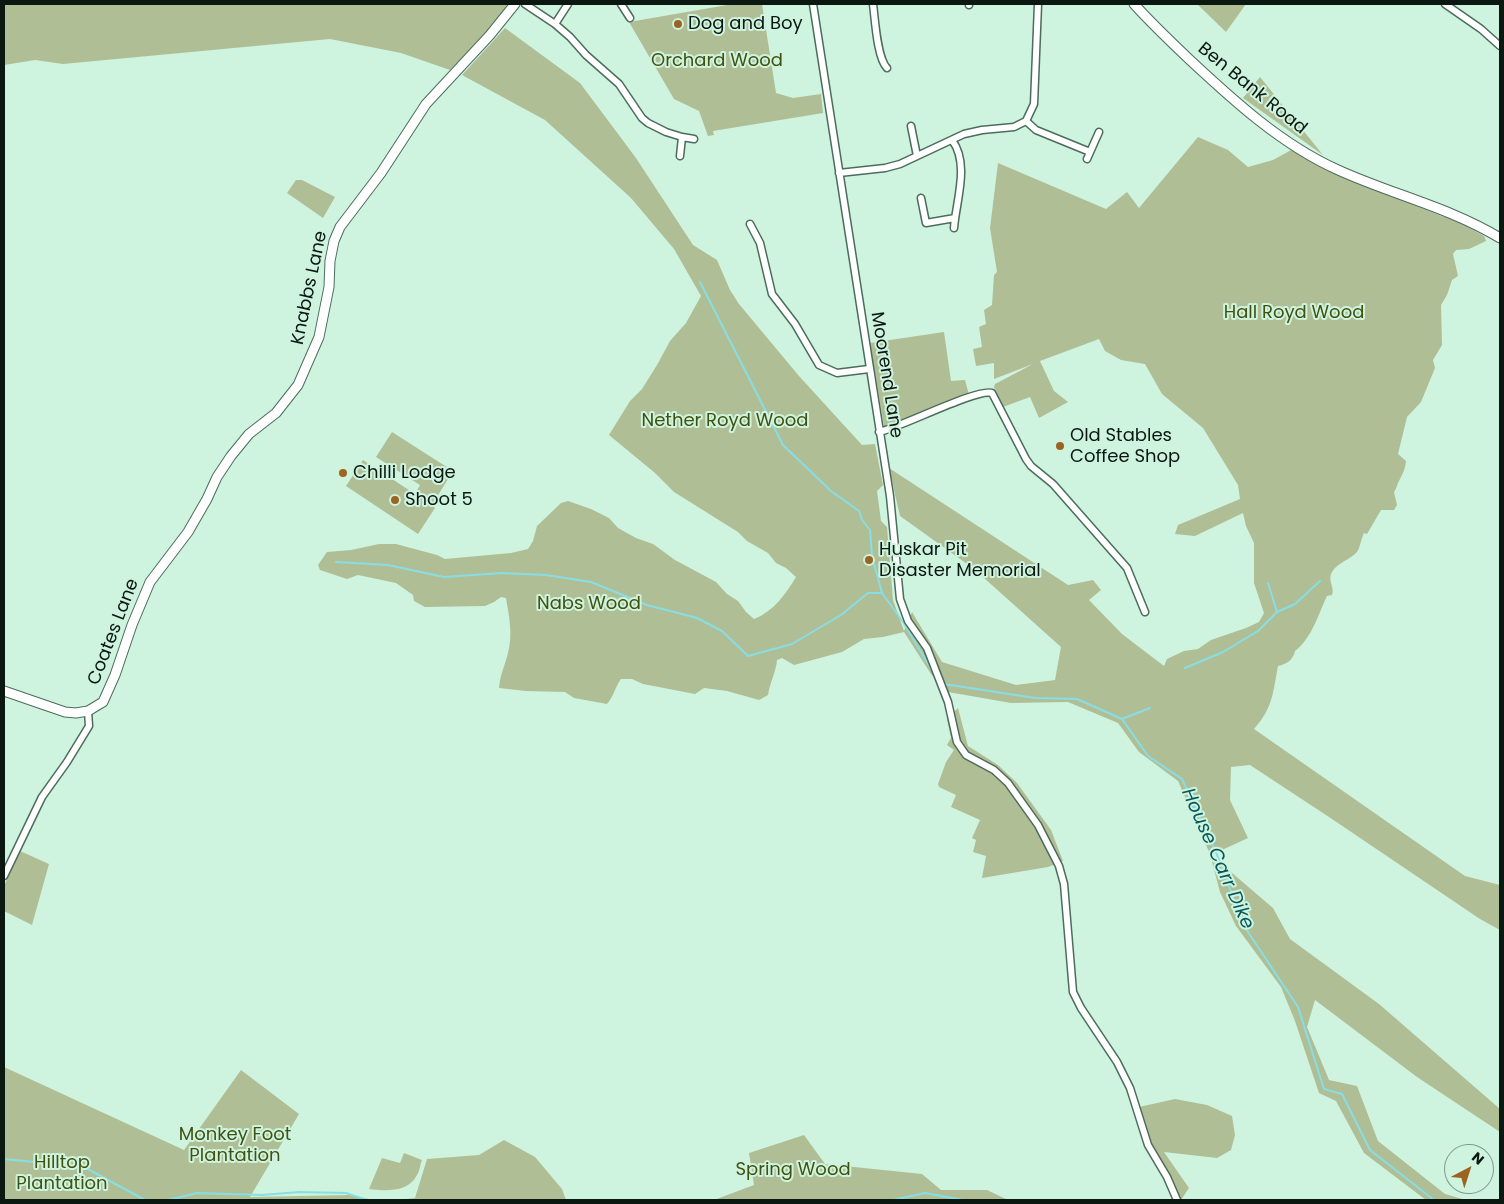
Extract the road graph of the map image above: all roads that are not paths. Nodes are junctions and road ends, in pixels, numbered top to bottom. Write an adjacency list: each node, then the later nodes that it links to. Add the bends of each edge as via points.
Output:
1 (515, 4): 30 (main road, Knabbs Lane, via 490,36 426,104 381,174 340,227 331,255 320,337 298,385 276,413 249,434 230,456)
2 (525, 4): 11 (street)
3 (568, 4): 11 (street)
4 (622, 4): 10 (street)
5 (813, 4): 22 (street, Moorend Lane)
6 (873, 4): 13 (street, via 880,50)
7 (1038, 4): 14 (street, via 1034,104)
8 (1134, 4): 27 (main road, Ben Bank Road, via 1223,91 1302,150 1356,177 1476,223)
9 (1445, 4): 12 (street)
10 (630, 18)
11 (554, 24): 17 (street, via 619,84 642,118)
12 (1500, 46)
13 (887, 68)
14 (1026, 120): 16 (street, via 1036,130 1088,156); 19 (street, via 1014,128 974,132)
15 (910, 126): 21 (street)
16 (1095, 135)
17 (682, 137): 18 (street); 20 (street)
18 (694, 139)
19 (952, 140): 21 (street); 24 (street, via 961,168)
20 (680, 156)
21 (917, 156): 22 (street, via 885,168)
22 (839, 173): 28 (street, Moorend Lane)
23 (921, 198): 24 (street, via 926,223)
24 (955, 218): 26 (street)
25 (750, 224): 28 (street, via 760,243 772,294 795,324 819,365 837,373)
26 (954, 228)
27 (1500, 238)
28 (869, 369): 29 (street, Moorend Lane)
29 (879, 432): 31 (street, via 970,397 992,393 1026,460 1053,484 1127,568); 35 (street, Moorend Lane, via 900,599 908,621 927,648 948,702 957,742 966,755 994,770 1008,782 1038,825 1059,866 1064,884 1073,992 1117,1062 1130,1088 1148,1145)
30 (184, 537): 33 (main road, Coates Lane, via 144,592 107,697)
31 (1145, 612)
32 (4, 691): 33 (main road, via 64,712)
33 (88, 711): 34 (street, via 89,726 42,797)
34 (4, 876)
35 (1177, 1200)

